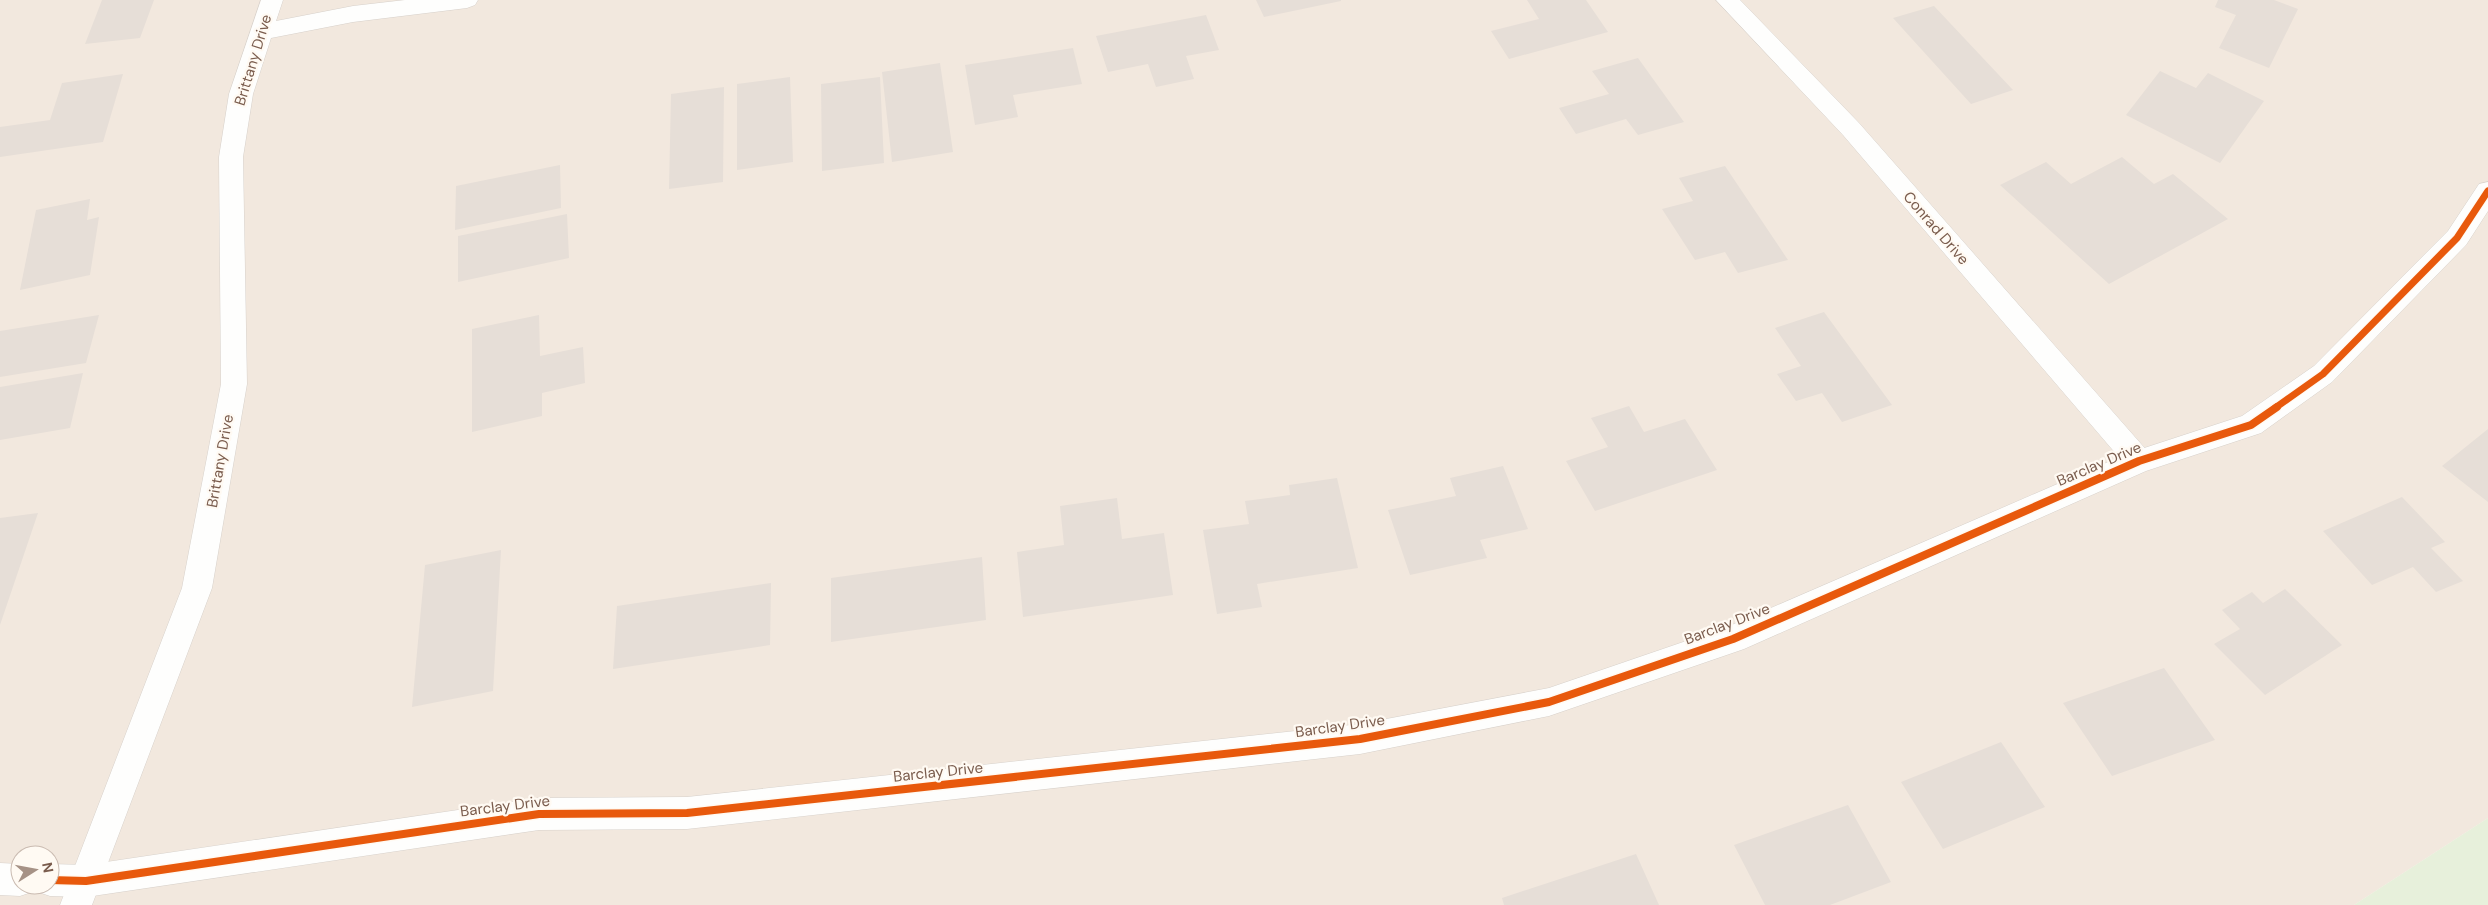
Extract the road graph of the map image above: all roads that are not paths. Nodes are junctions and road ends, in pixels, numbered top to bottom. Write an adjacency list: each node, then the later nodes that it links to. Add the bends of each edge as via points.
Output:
1 (272, 0): 4 (street, Brittany Drive)
2 (466, 0): 4 (street, via 354,14)
3 (1728, 0): 6 (street, Conrad Drive, via 1851,129)
4 (260, 32): 8 (street, Brittany Drive, via 241,94 231,157 234,384 198,588)
5 (2488, 190): 6 (street, Barclay Drive, via 2457,238 2323,374 2250,425)
6 (2139, 461): 8 (street, Barclay Drive, via 1732,640 1549,702 1360,739 687,813 539,814)
7 (60, 884): 8 (street, Barclay Drive)
8 (81, 893)

